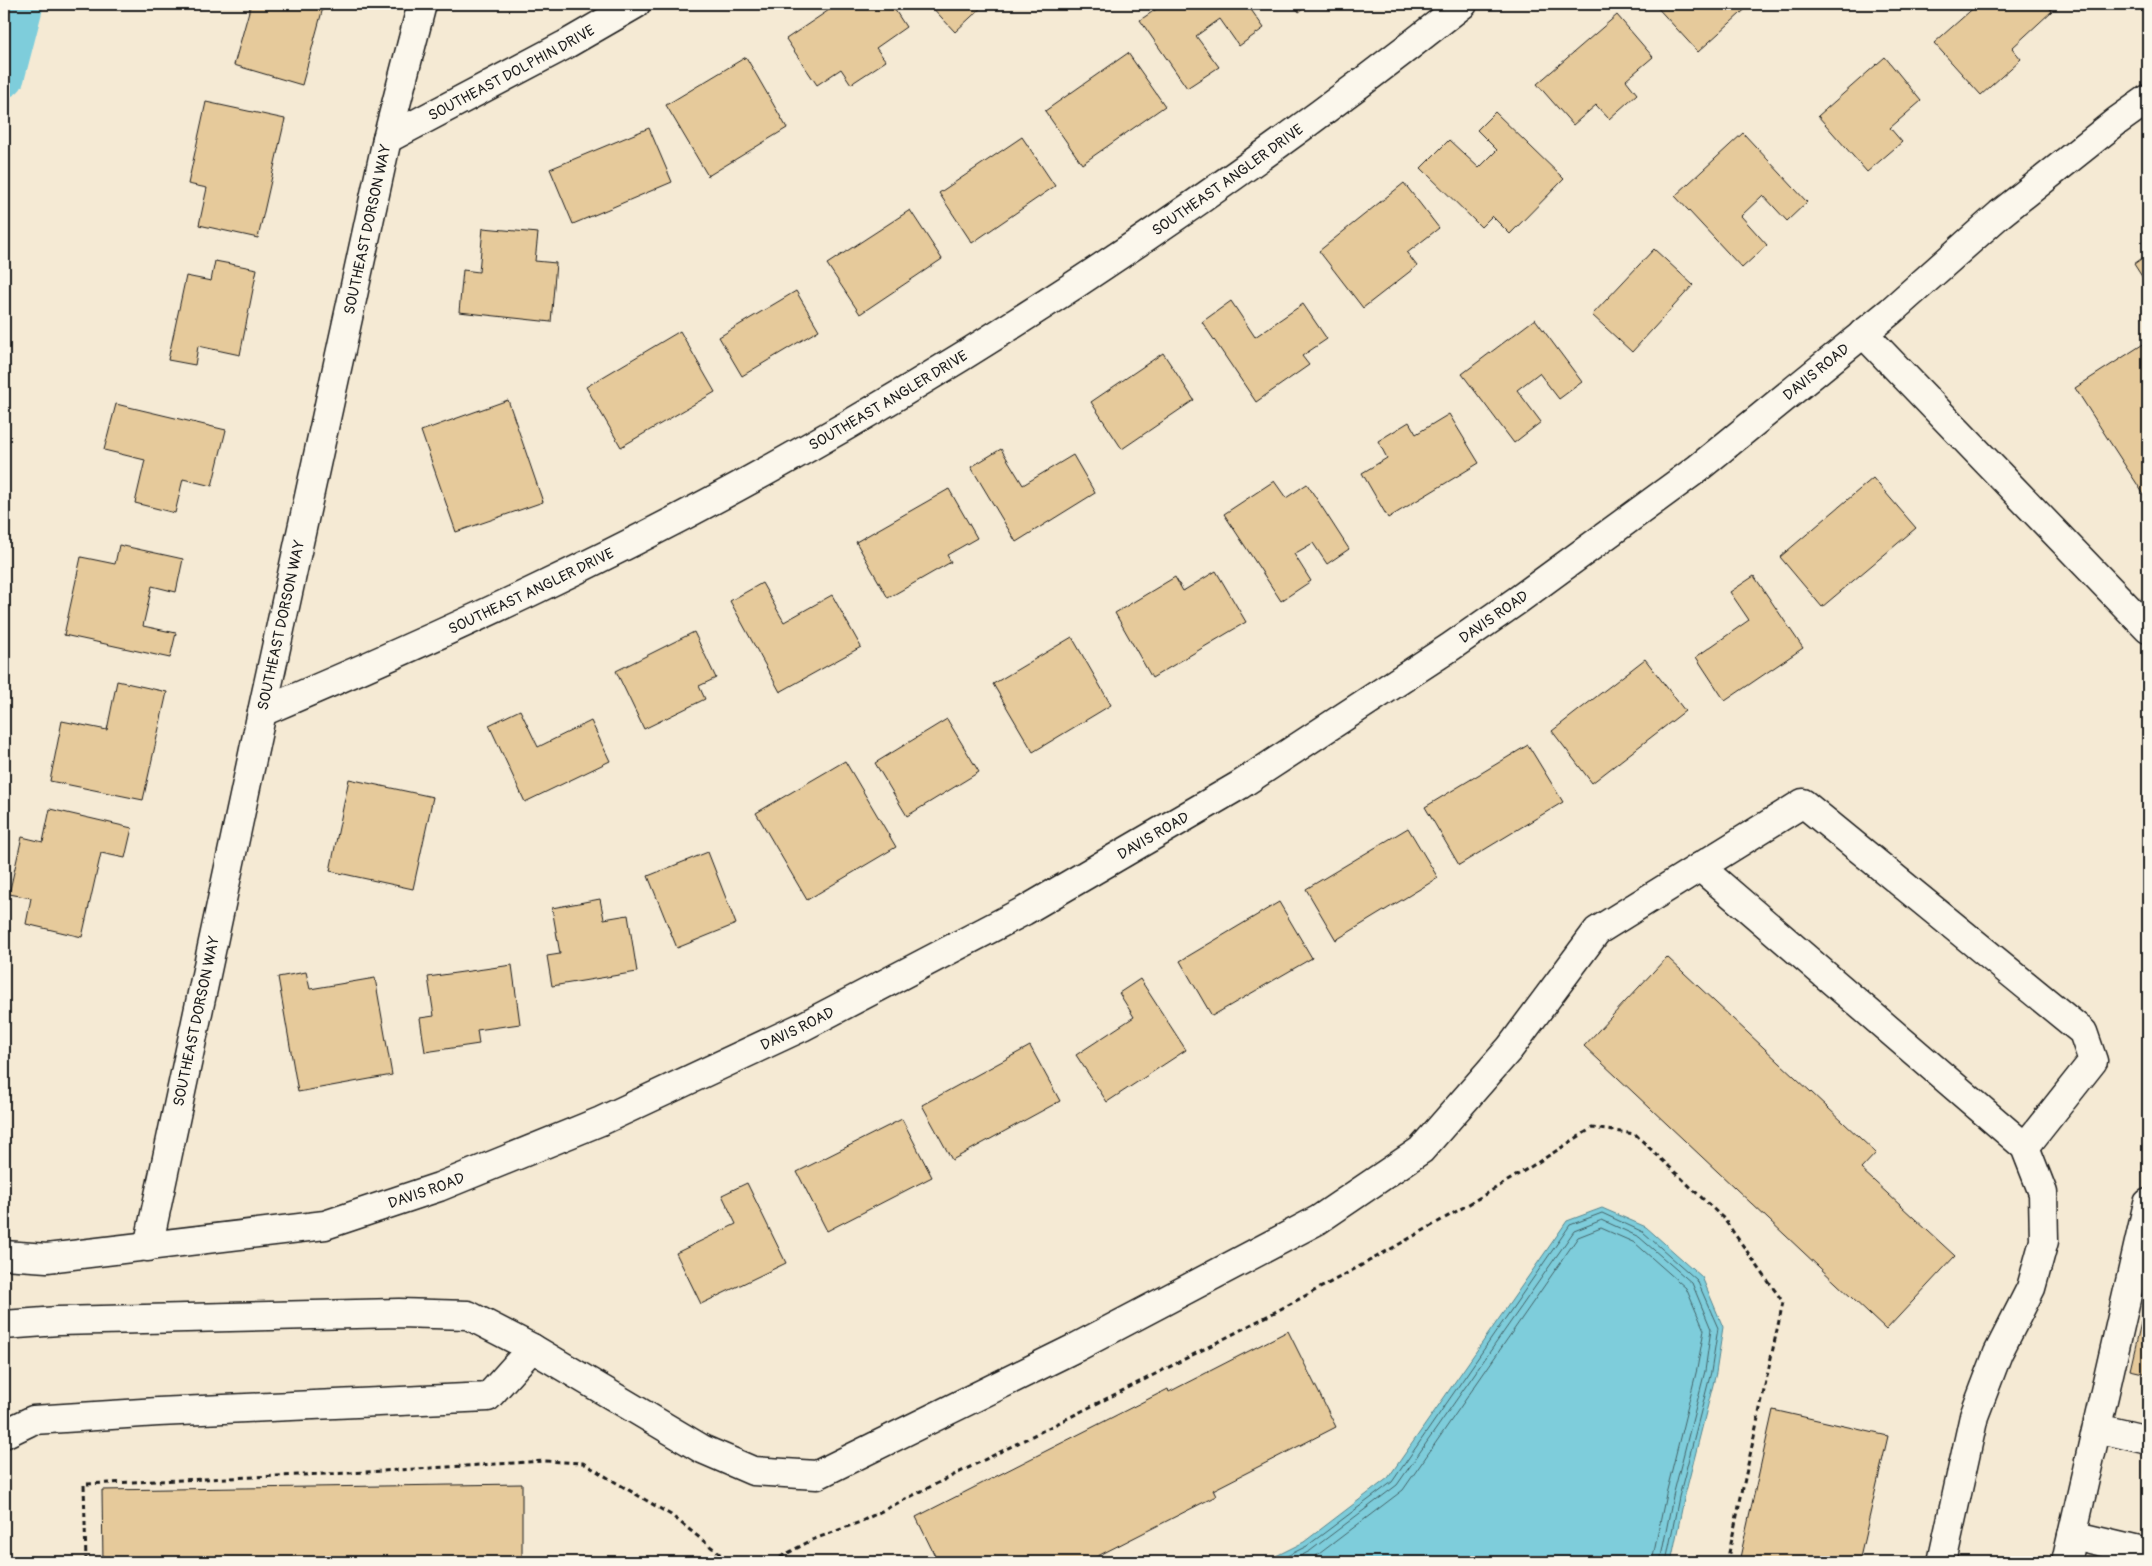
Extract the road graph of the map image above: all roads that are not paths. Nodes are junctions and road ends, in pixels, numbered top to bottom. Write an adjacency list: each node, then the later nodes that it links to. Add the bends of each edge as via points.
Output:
1 (422, 4): 5 (street, SOUTHEAST DORSON WAY)
2 (636, 4): 5 (street, SOUTHEAST DOLPHIN DRIVE, via 565,46)
3 (1463, 4): 8 (street, SOUTHEAST ANGLER DRIVE, via 1318,117 1154,234 960,359 786,461 598,560 408,650)
4 (2148, 99): 6 (street, DAVIS ROAD, via 2000,214)
5 (387, 139): 8 (street, SOUTHEAST DORSON WAY)
6 (1864, 333): 7 (street); 12 (street, DAVIS ROAD, via 1697,469 1449,648 1240,785 1024,911 802,1027 601,1121 439,1188 325,1225)
7 (2148, 629)
8 (262, 712): 12 (street, SOUTHEAST DORSON WAY)
9 (1700, 867): 10 (street); 10 (street, via 1803,803 2083,1032 2093,1061); 15 (street, via 1597,931 1510,1048 1421,1150 1318,1220 1077,1347 817,1475 753,1471 702,1449)
10 (2025, 1147): 21 (street, via 2043,1193 2044,1241 2031,1288 1998,1353 1974,1416)
11 (2148, 1203): 16 (street)
12 (148, 1247): 13 (street, DAVIS ROAD, via 46,1258)
13 (4, 1255)
14 (4, 1325): 15 (street, via 58,1320 400,1313 468,1316)
15 (532, 1348): 17 (street, via 488,1397 33,1420)
16 (2097, 1428): 18 (street); 19 (street)
17 (4, 1434)
18 (2148, 1440)
19 (2072, 1535): 20 (street); 22 (street)
20 (2148, 1553)
21 (1942, 1562)
22 (2066, 1562)

